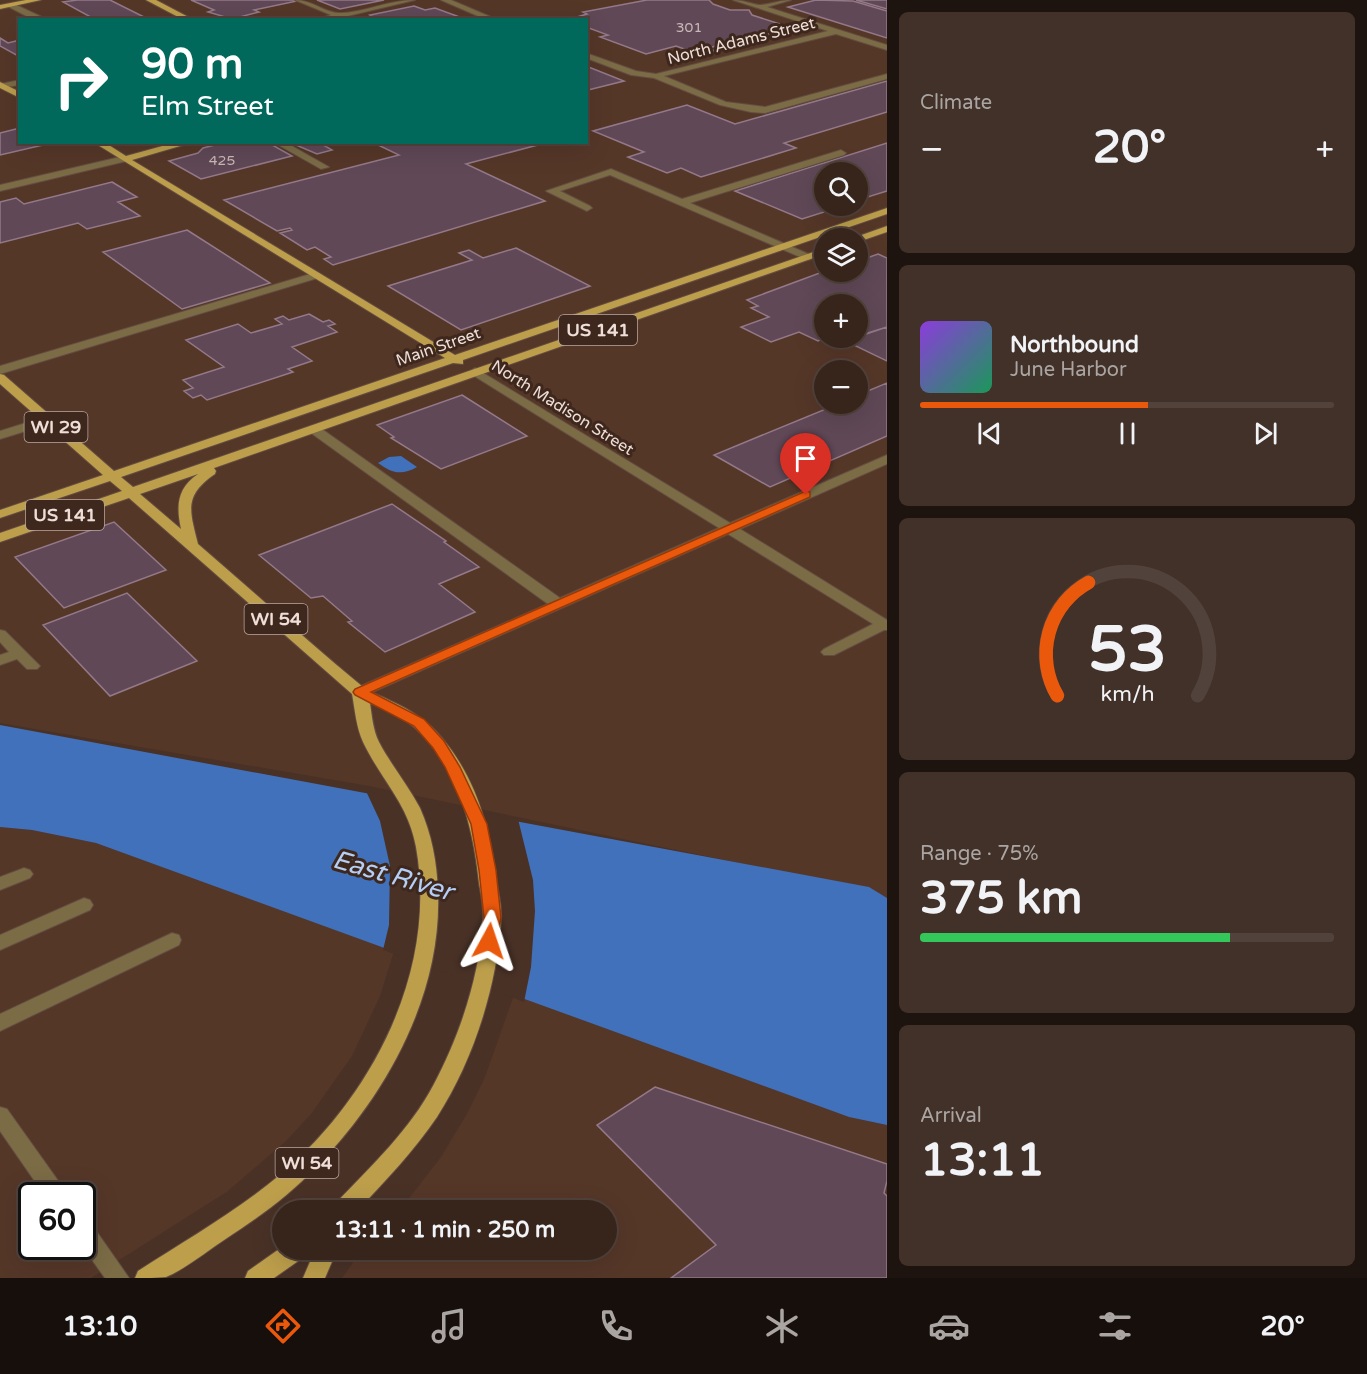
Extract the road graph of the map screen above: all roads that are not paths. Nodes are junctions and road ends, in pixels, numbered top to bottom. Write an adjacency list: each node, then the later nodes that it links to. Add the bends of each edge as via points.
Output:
1 (38, 0): 8 (main road)
2 (150, 0): 13 (main road)
3 (299, 0): 11 (street)
4 (411, 0): 11 (street)
5 (445, 0): 14 (street)
6 (737, 0): 10 (street)
7 (787, 0): 10 (street)
8 (12, 5): 9 (main road); 12 (street)
9 (0, 7)
10 (758, 7): 15 (street)
11 (336, 17)
12 (37, 18)
13 (187, 18)
14 (490, 18)
15 (835, 32): 16 (street); 18 (street, North Adams Street)
16 (887, 48)
17 (588, 56): 18 (street, North Adams Street, via 634,73)
18 (656, 76): 19 (street, via 754,110)
19 (887, 76)
20 (18, 82): 21 (street)
21 (1, 85): 22 (main road)
22 (18, 95)
23 (100, 144): 27 (main road, North Madison Street)
24 (182, 144): 27 (main road)
25 (281, 144): 28 (street)
26 (841, 153): 30 (street)
27 (124, 159): 29 (street); 38 (main road, North Madison Street)
28 (324, 167)
29 (0, 188)
30 (682, 202): 31 (street, via 611,172 551,191); 35 (street)
31 (587, 208)
32 (887, 211): 35 (main road, Main Street / US 141)
33 (887, 229): 34 (main road)
34 (868, 236)
35 (782, 246): 37 (street); 39 (main road, Main Street / US 141)
36 (814, 254): 37 (main road, Main Street / US 141)
37 (807, 257): 41 (main road, Main Street / US 141)
38 (317, 275): 39 (main road, North Madison Street); 40 (street)
39 (453, 358): 41 (main road, North Madison Street); 48 (main road, Main Street / US 141)
40 (0, 369)
41 (475, 372): 44 (main road, Main Street / US 141); 51 (street, North Madison Street)
42 (0, 378): 43 (main road, WI 29)
43 (48, 420): 45 (street); 48 (main road, WI 29)
44 (315, 430): 46 (main road, Main Street / US 141); 54 (street)
45 (0, 435)
46 (243, 454): 49 (main road, Main Street / US 141); 53 (main road, via 188,488 184,504)
47 (887, 459): 51 (street)
48 (111, 476): 49 (main road, WI 29); 50 (main road, Main Street / US 141)
49 (131, 492): 52 (main road, Main Street / US 141); 53 (main road, WI 54)
50 (1, 513)
51 (729, 529): 54 (street); 55 (street, North Madison Street)
52 (0, 537)
53 (192, 546): 61 (main road, WI 54)
54 (558, 604): 61 (street)
55 (885, 625): 57 (street)
56 (0, 634): 58 (street)
57 (829, 652)
58 (19, 653): 59 (street); 60 (street)
59 (0, 660)
60 (32, 666)
61 (360, 692): 70 (main road, WI 54, via 419,723 448,759 479,824 492,918 486,964 449,1075 430,1110 395,1156); 75 (main road, WI 54, via 369,738 405,794 425,848 430,915 413,996 382,1068 344,1123 307,1163 251,1208)
62 (24, 874): 63 (street)
63 (0, 884)
64 (84, 905): 66 (street)
65 (172, 940): 67 (street)
66 (0, 943)
67 (0, 1023)
68 (0, 1115): 69 (street)
69 (48, 1182)
70 (353, 1200)
71 (96, 1248): 74 (street)
72 (282, 1260): 76 (main road)
73 (322, 1260): 77 (main road)
74 (118, 1278)
75 (146, 1278)
76 (256, 1278)
77 (314, 1278)

